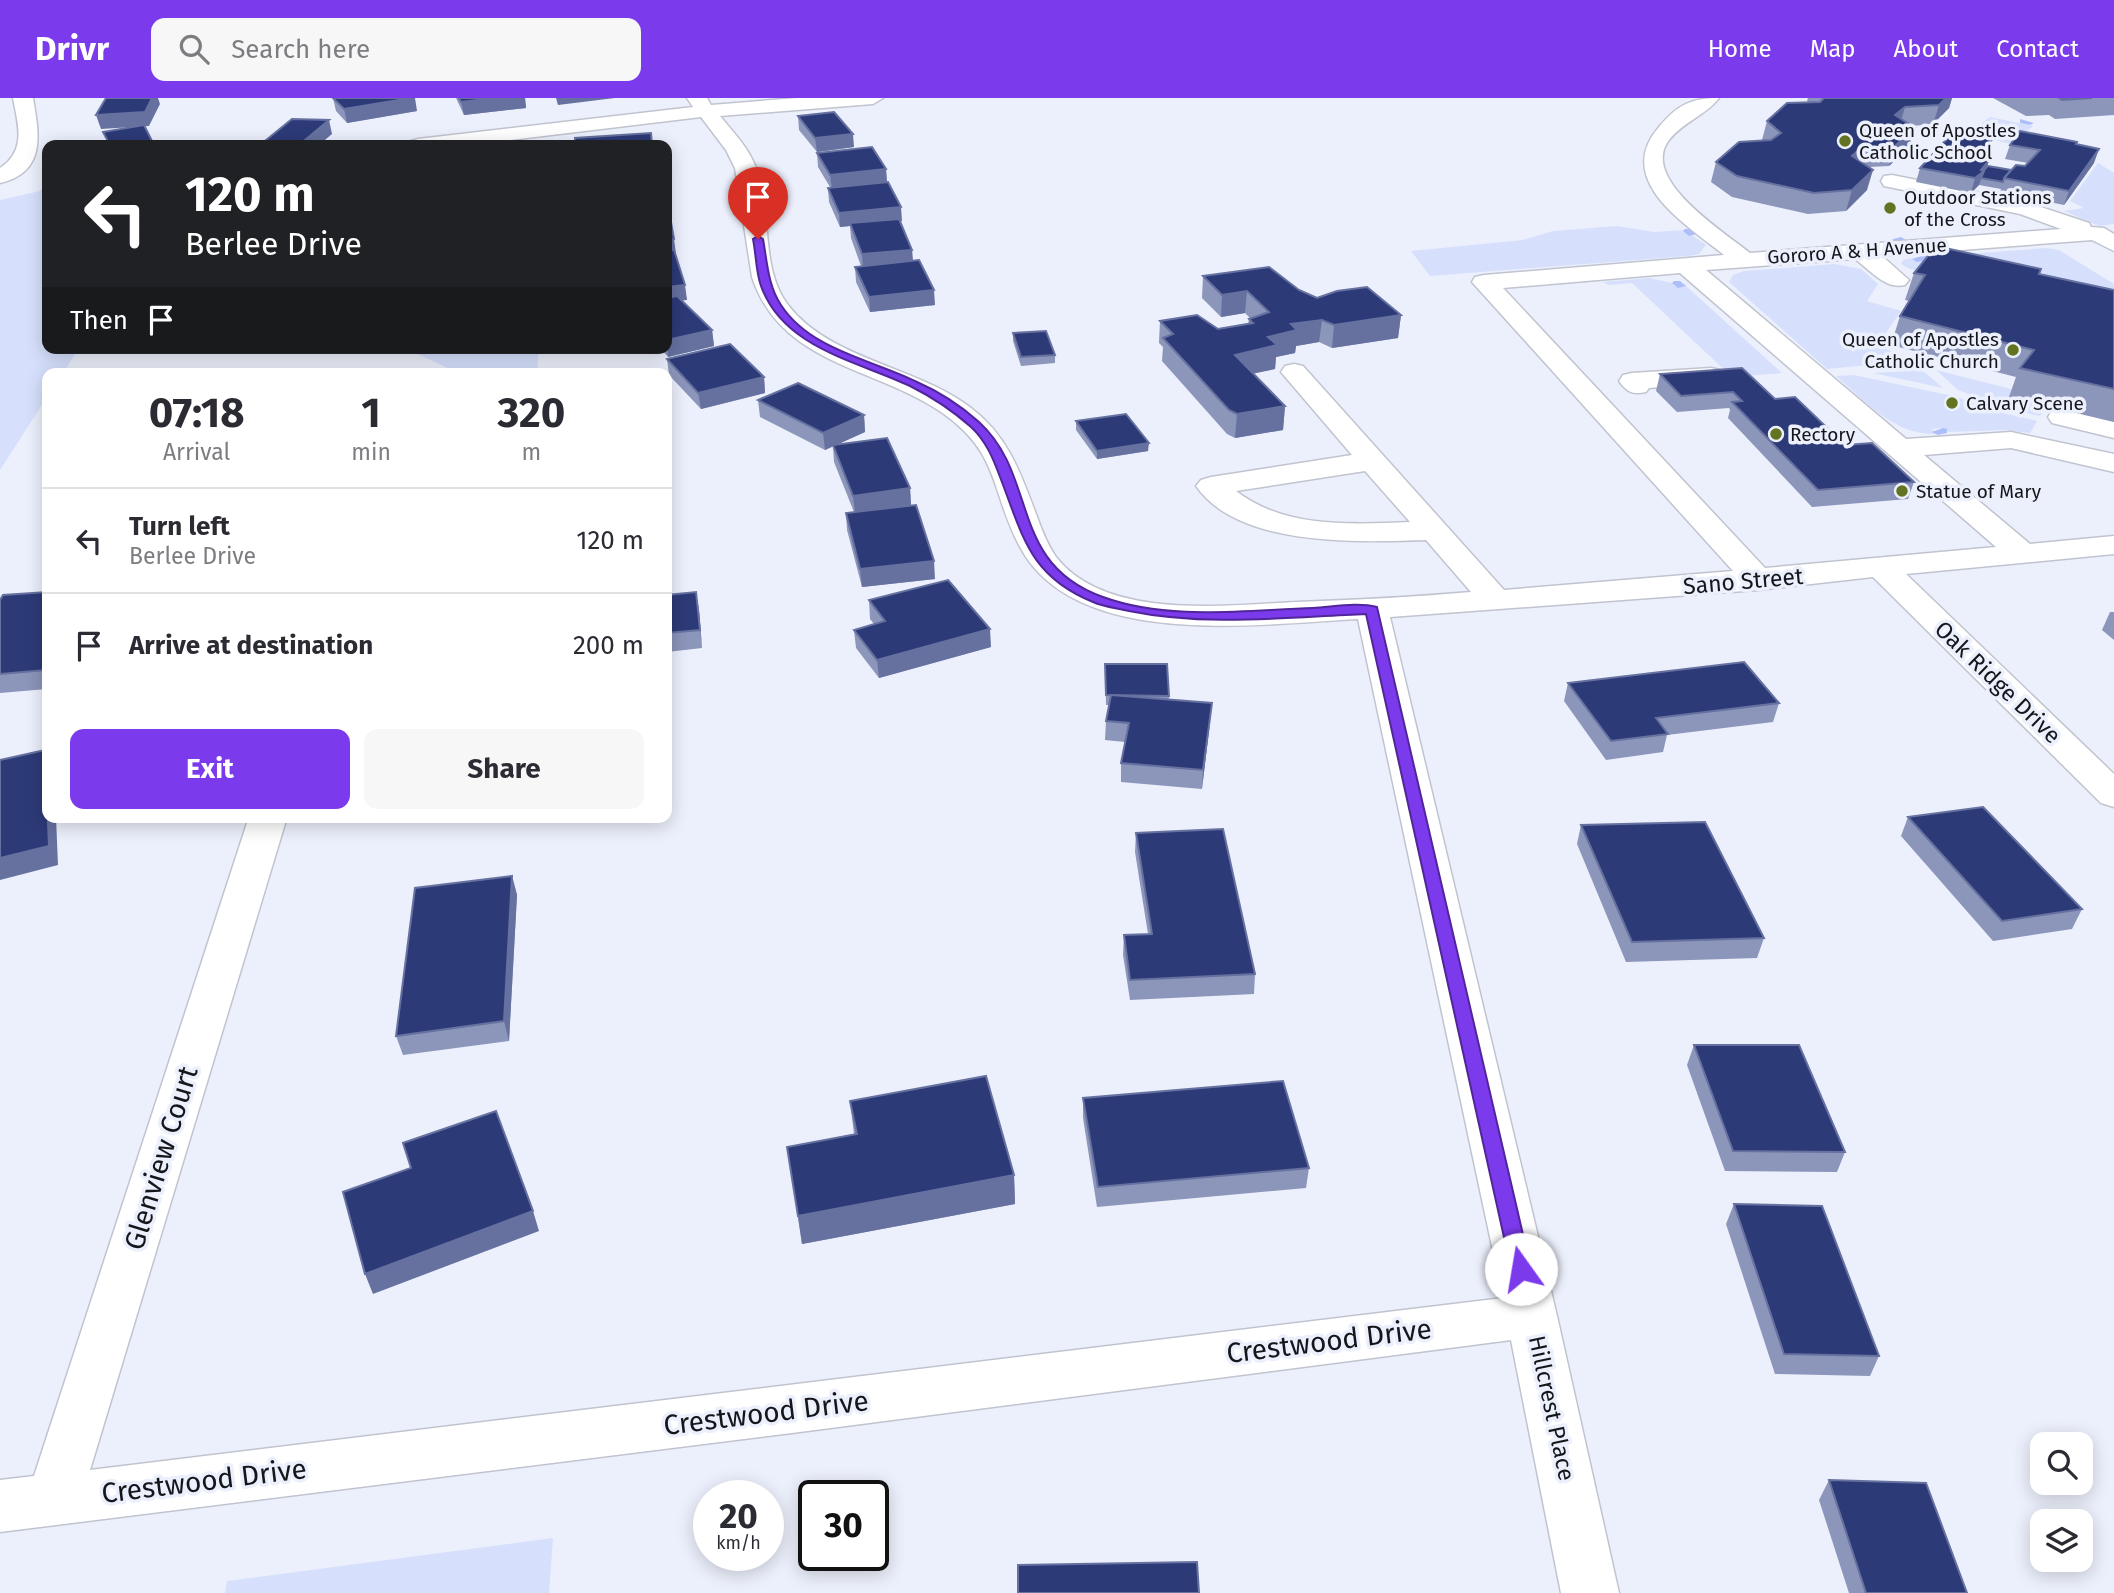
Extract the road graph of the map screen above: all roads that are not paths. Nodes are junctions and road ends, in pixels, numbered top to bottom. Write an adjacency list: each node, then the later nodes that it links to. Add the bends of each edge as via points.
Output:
1 (23, 98): 6 (street, via 30,147 26,158)
2 (873, 98): 4 (street)
3 (1709, 98): 10 (street, via 1660,133 1650,152 1650,165 1671,197)
4 (701, 105): 5 (street); 27 (street, Sano Street, via 746,170 766,285 776,307 813,340 913,384 976,426 996,451 1037,554 1071,587 1100,600 1164,614)
5 (453, 140)
6 (0, 177)
7 (1892, 181): 8 (street, via 2026,209)
8 (2108, 236): 9 (street, Gororo A & H Avenue)
9 (1860, 251): 10 (street, Gororo A & H Avenue); 12 (street)
10 (1745, 260): 11 (street, Gororo A & H Avenue)
11 (1685, 265): 18 (street); 25 (street, Gororo A & H Avenue, via 1484,282)
12 (1897, 280)
13 (1294, 372): 19 (street)
14 (1734, 381): 15 (street, via 1715,375 1632,382)
15 (1637, 386)
16 (2062, 417): 17 (street)
17 (2114, 430)
18 (1899, 448): 20 (street, via 2011,440); 23 (street)
19 (1372, 461): 21 (street); 21 (street, via 1211,486 1223,498 1271,523 1310,531)
20 (2114, 463)
21 (1434, 531): 26 (street)
22 (2114, 545): 23 (street, Sano Street)
23 (2023, 554): 24 (street, Sano Street)
24 (1881, 568): 25 (street, Sano Street); 28 (street, Oak Ridge Drive)
25 (1758, 580): 26 (street, Sano Street)
26 (1495, 600): 27 (street, Sano Street)
27 (1372, 609): 30 (street, Hillcrest Place)
28 (2114, 795)
29 (266, 823): 31 (street, Glenview Court)
30 (1532, 1316): 31 (street, Crestwood Drive); 33 (street, Hillcrest Place)
31 (54, 1499): 32 (street, Crestwood Drive)
32 (0, 1506)
33 (1590, 1593)

